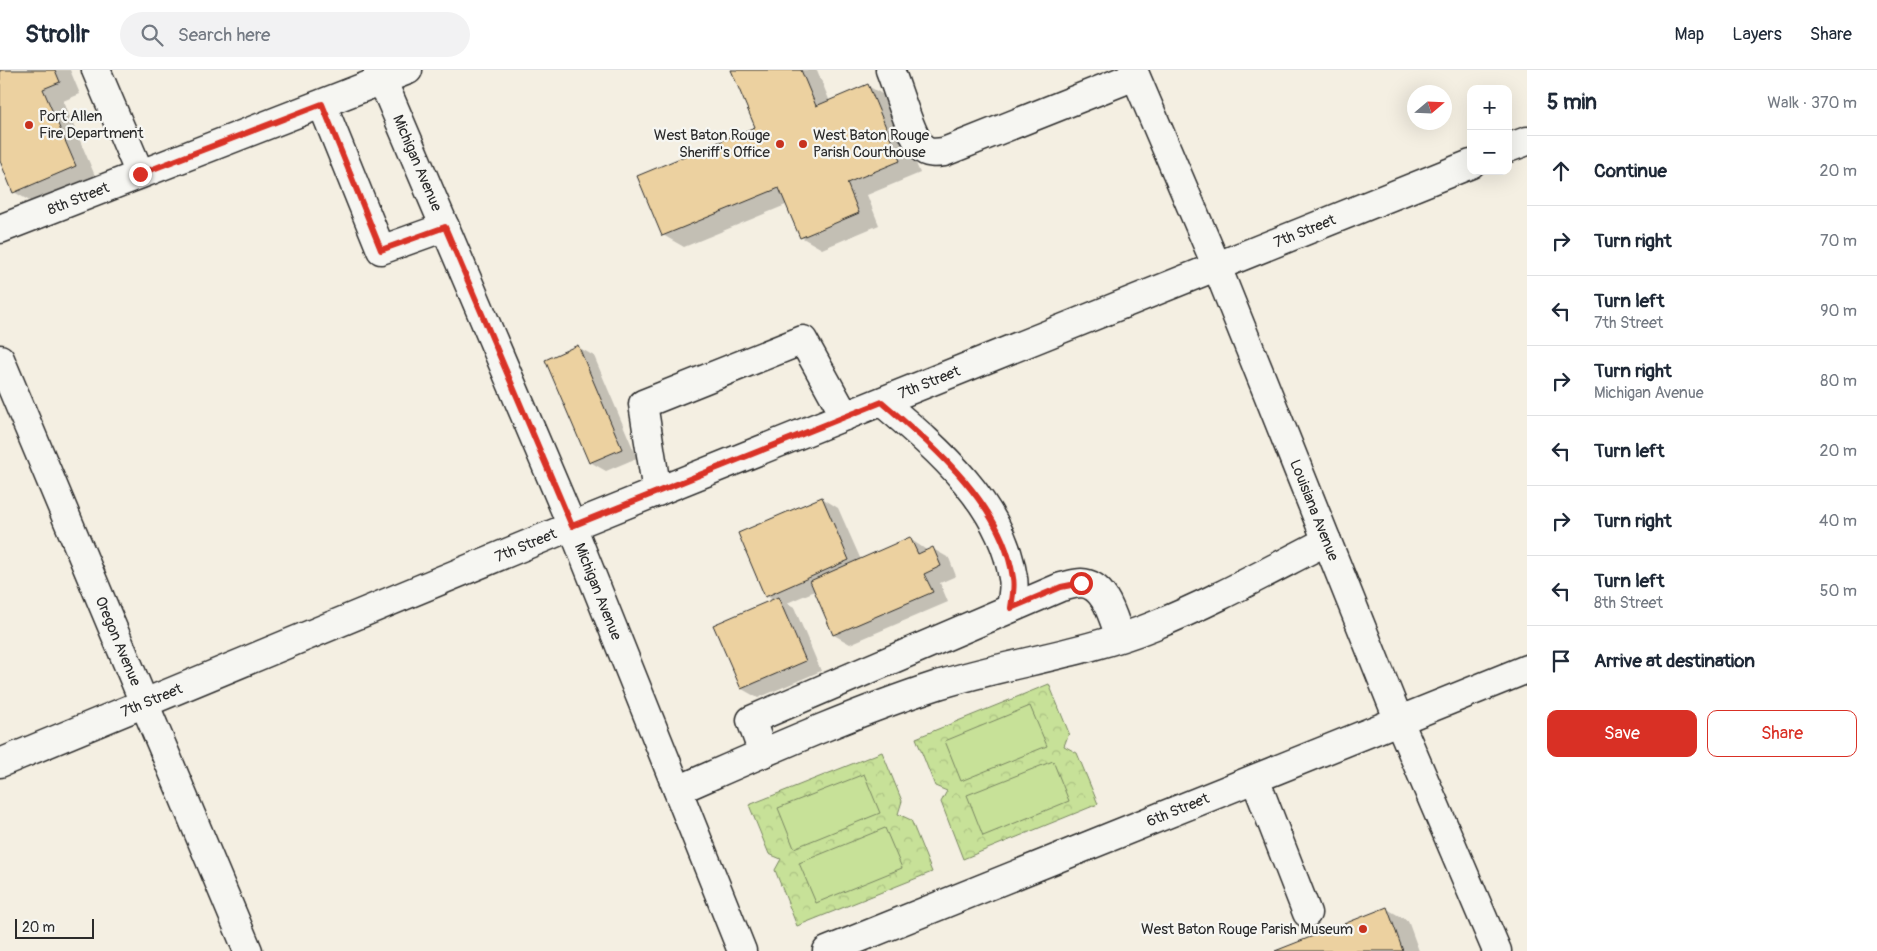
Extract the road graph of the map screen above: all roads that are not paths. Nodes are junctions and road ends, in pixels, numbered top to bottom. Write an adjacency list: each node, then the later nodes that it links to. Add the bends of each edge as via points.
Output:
1 (96, 70): 10 (street)
2 (408, 70): 5 (street, 8th Street)
3 (890, 70): 4 (street, via 922,149 933,153 944,152)
4 (1134, 73): 13 (street, Louisiana Avenue)
5 (380, 75): 6 (street, 8th Street); 11 (street, Michigan Avenue)
6 (322, 104): 10 (street, 8th Street); 11 (street, via 381,250)
7 (1527, 141): 8 (street)
8 (1512, 147)
9 (1467, 166): 13 (street, 7th Street)
10 (140, 174): 12 (street, 8th Street)
11 (445, 227): 18 (street, Michigan Avenue)
12 (0, 229)
13 (1217, 267): 15 (street, 7th Street); 19 (street, Louisiana Avenue)
14 (0, 359): 23 (street, Oregon Avenue)
15 (882, 402): 16 (street, 7th Street); 20 (street, via 934,447 965,481 987,512 1003,544 1014,578)
16 (845, 416): 17 (street, 7th Street); 17 (street, via 803,340 643,404)
17 (657, 492): 18 (street, 7th Street)
18 (572, 526): 23 (street, 7th Street); 28 (street, Michigan Avenue)
19 (1327, 541): 21 (street, via 1199,606); 24 (street, Louisiana Avenue)
20 (1011, 608): 21 (street, via 1061,587 1081,583 1095,588 1105,600); 25 (street, via 751,720)
21 (1120, 637): 25 (street, via 939,685 828,725)
22 (1527, 669): 24 (street, 6th Street)
23 (145, 702): 26 (street, 7th Street); 30 (street, Oregon Avenue)
24 (1399, 721): 27 (street, 6th Street); 33 (street, Louisiana Avenue)
25 (763, 753): 28 (street)
26 (0, 763)
27 (1255, 779): 29 (street); 32 (street, 6th Street)
28 (678, 790): 31 (street, Michigan Avenue)
29 (1307, 914)
30 (248, 951)
31 (742, 951)
32 (828, 951)
33 (1496, 951)

